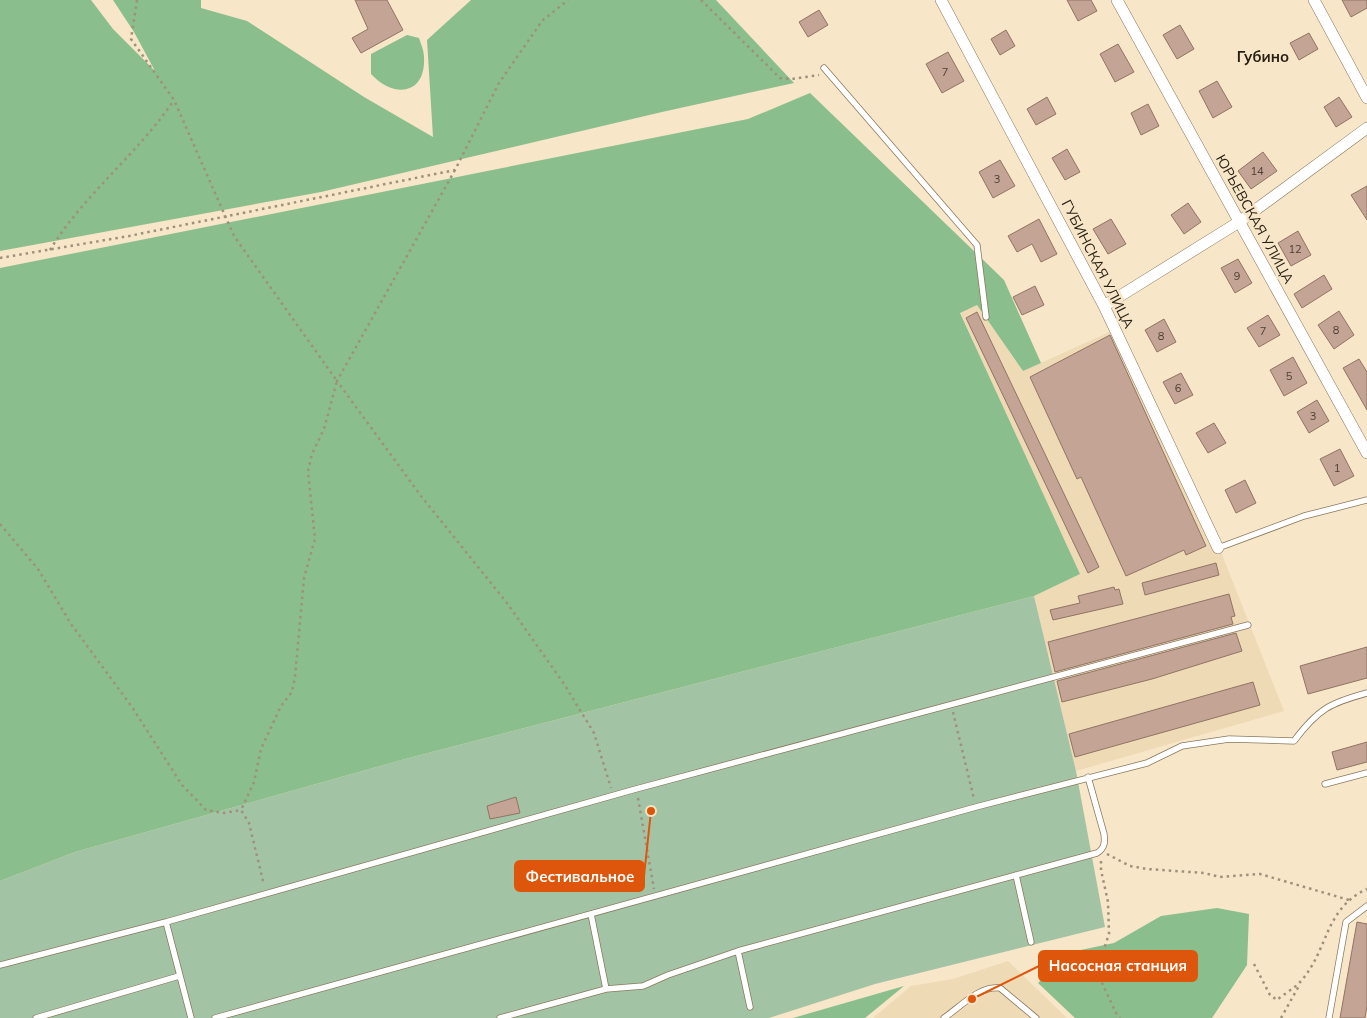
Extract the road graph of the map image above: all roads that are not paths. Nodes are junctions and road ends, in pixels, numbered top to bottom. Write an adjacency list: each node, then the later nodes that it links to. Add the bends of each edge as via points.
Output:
1 (941, 0): 8 (street, ГУБИНСКАЯ УЛИЦА)
2 (1117, 0): 7 (street, ЮРЬЕВСКАЯ УЛИЦА)
3 (1314, 0): 5 (street)
4 (824, 68): 9 (lane, via 978,245)
5 (1367, 98)
6 (1367, 128): 7 (street)
7 (1240, 222): 8 (street); 10 (street, ЮРЬЕВСКАЯ УЛИЦА)
8 (1104, 306): 12 (street, ГУБИНСКАЯ УЛИЦА)
9 (986, 317)
10 (1367, 453)
11 (1367, 500): 12 (lane, via 1304,516)
12 (1218, 548)
13 (1248, 625): 21 (lane, via 636,789)
14 (1367, 693): 16 (lane, via 1337,701 1312,717 1294,741 1207,741 1182,746 1148,762)
15 (1367, 773): 17 (lane)
16 (1088, 777): 18 (lane, via 1104,834 1102,850); 20 (lane)
17 (1325, 784)
18 (1016, 875): 22 (lane); 23 (lane)
19 (1367, 906): 34 (lane, via 1346,922)
20 (591, 914): 26 (lane); 30 (lane)
21 (166, 922): 24 (lane); 25 (lane)
22 (1032, 942)
23 (738, 951): 26 (lane, via 642,986); 27 (lane)
24 (0, 965)
25 (179, 976): 28 (lane); 29 (lane)
26 (606, 989): 31 (lane)
27 (750, 1007)
28 (36, 1018)
29 (191, 1018)
30 (215, 1018)
31 (500, 1018)
32 (944, 1018): 33 (lane, via 994,987 1000,988)
33 (1036, 1018)
34 (1329, 1018)

